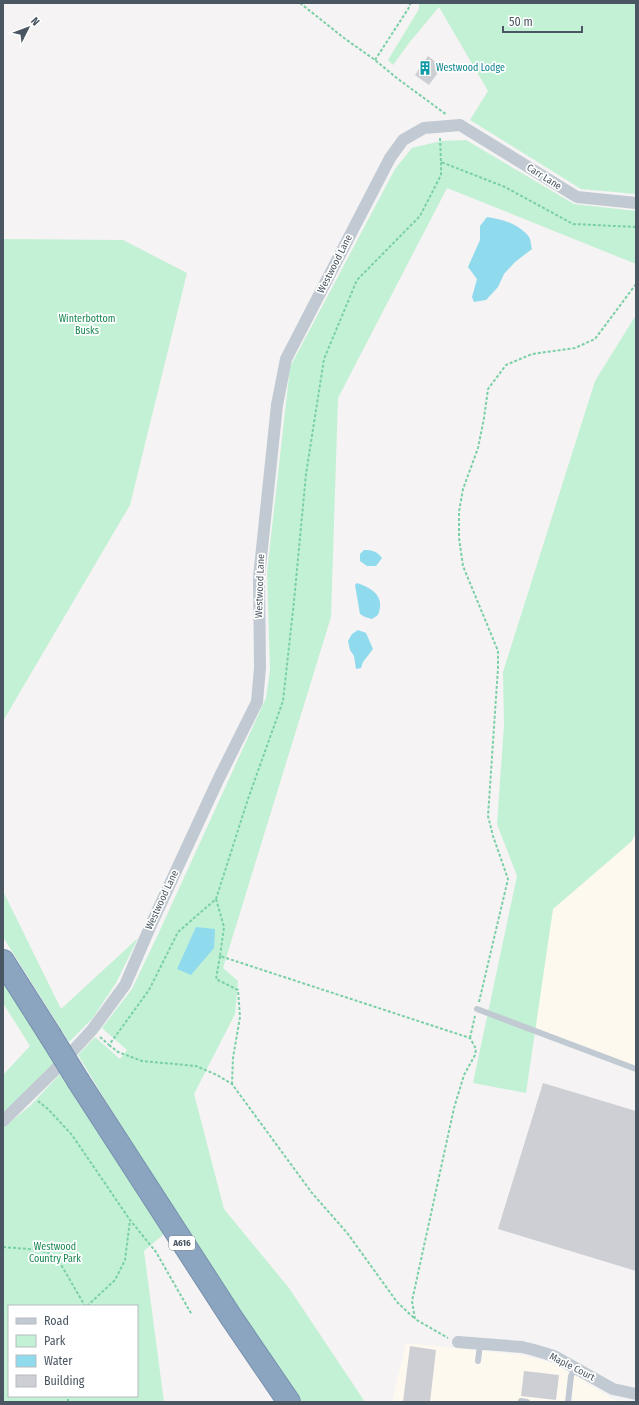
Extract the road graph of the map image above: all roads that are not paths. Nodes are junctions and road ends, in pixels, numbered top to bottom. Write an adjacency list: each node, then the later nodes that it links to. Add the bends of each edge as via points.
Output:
1 (460, 125): 2 (street, Carr Lane, via 577,197); 6 (street, Westwood Lane, via 424,128 403,140 390,158 286,359 277,405 259,577 258,702 216,785 124,985 92,1030)
2 (636, 203)
3 (3, 961): 12 (highway, A616, bridge, via 222,1304)
4 (477, 1009): 5 (lane)
5 (636, 1069)
6 (3, 1121)
7 (458, 1342): 8 (street, Maple Court)
8 (480, 1345): 9 (lane); 10 (street, Maple Court, via 522,1347 554,1356)
9 (478, 1361)
10 (575, 1368): 11 (street, Maple Court, via 613,1389); 13 (lane, via 571,1376)
11 (636, 1394)
12 (289, 1402)
13 (568, 1402)

